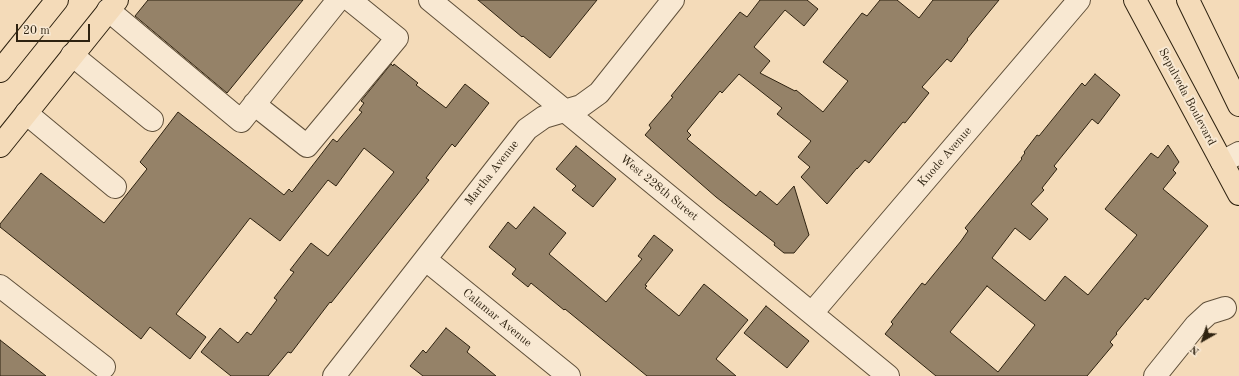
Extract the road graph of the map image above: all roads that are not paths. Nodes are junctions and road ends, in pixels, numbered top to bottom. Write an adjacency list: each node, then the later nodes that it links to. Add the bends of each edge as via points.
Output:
1 (57, 0): 11 (main road)
2 (338, 0): 12 (street)
3 (350, 0): 12 (street, via 397,38 307,146)
4 (430, 0): 14 (street, West 228th Street)
5 (673, 0): 14 (street, Martha Avenue, via 599,93 581,106)
6 (1079, 0): 24 (street, Knode Avenue)
7 (1135, 0): 18 (main road, Sepulveda Boulevard)
8 (1188, 0): 13 (main road)
9 (112, 5): 10 (main road); 12 (street, via 241,121)
10 (72, 55): 15 (main road); 16 (street)
11 (0, 71)
12 (254, 104)
13 (1239, 105)
14 (564, 110): 21 (street, Martha Avenue, via 544,117 527,129); 24 (street, West 228th Street)
15 (26, 113): 17 (main road); 19 (street)
16 (152, 120)
17 (0, 146)
18 (1230, 157): 20 (main road, Sepulveda Boulevard)
19 (114, 187)
20 (1239, 194)
21 (426, 260): 26 (street, Martha Avenue); 27 (street, Calamar Avenue)
22 (0, 286): 25 (street)
23 (1225, 308): 29 (street, via 1209,313)
24 (812, 313): 28 (street, West 228th Street)
25 (104, 366)
26 (334, 376)
27 (569, 376)
28 (888, 376)
29 (1155, 376)

